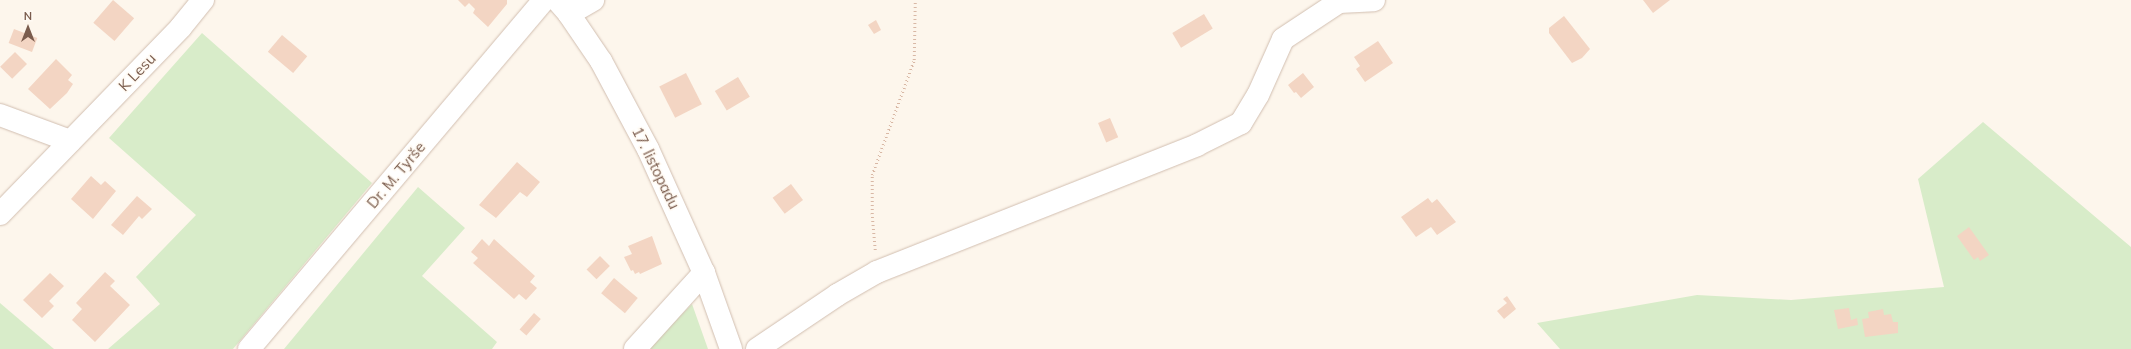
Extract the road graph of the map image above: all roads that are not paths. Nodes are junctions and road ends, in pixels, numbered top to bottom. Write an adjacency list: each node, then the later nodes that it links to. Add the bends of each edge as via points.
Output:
1 (203, 0): 7 (street, K Lesu, via 181,27)
2 (544, 0): 10 (street, Dr. M. Tyrše)
3 (593, 0): 5 (street)
4 (1374, 0): 13 (street, via 1339,2 1283,39 1258,95 1241,123 1197,144 877,272 837,295)
5 (563, 7): 9 (street, 17. listopadu, via 601,61 648,149)
6 (0, 115): 7 (street)
7 (70, 141): 8 (street, K Lesu)
8 (0, 214)
9 (704, 273): 11 (street); 12 (street, 17. listopadu)
10 (249, 349)
11 (635, 349)
12 (731, 349)
13 (757, 349)

